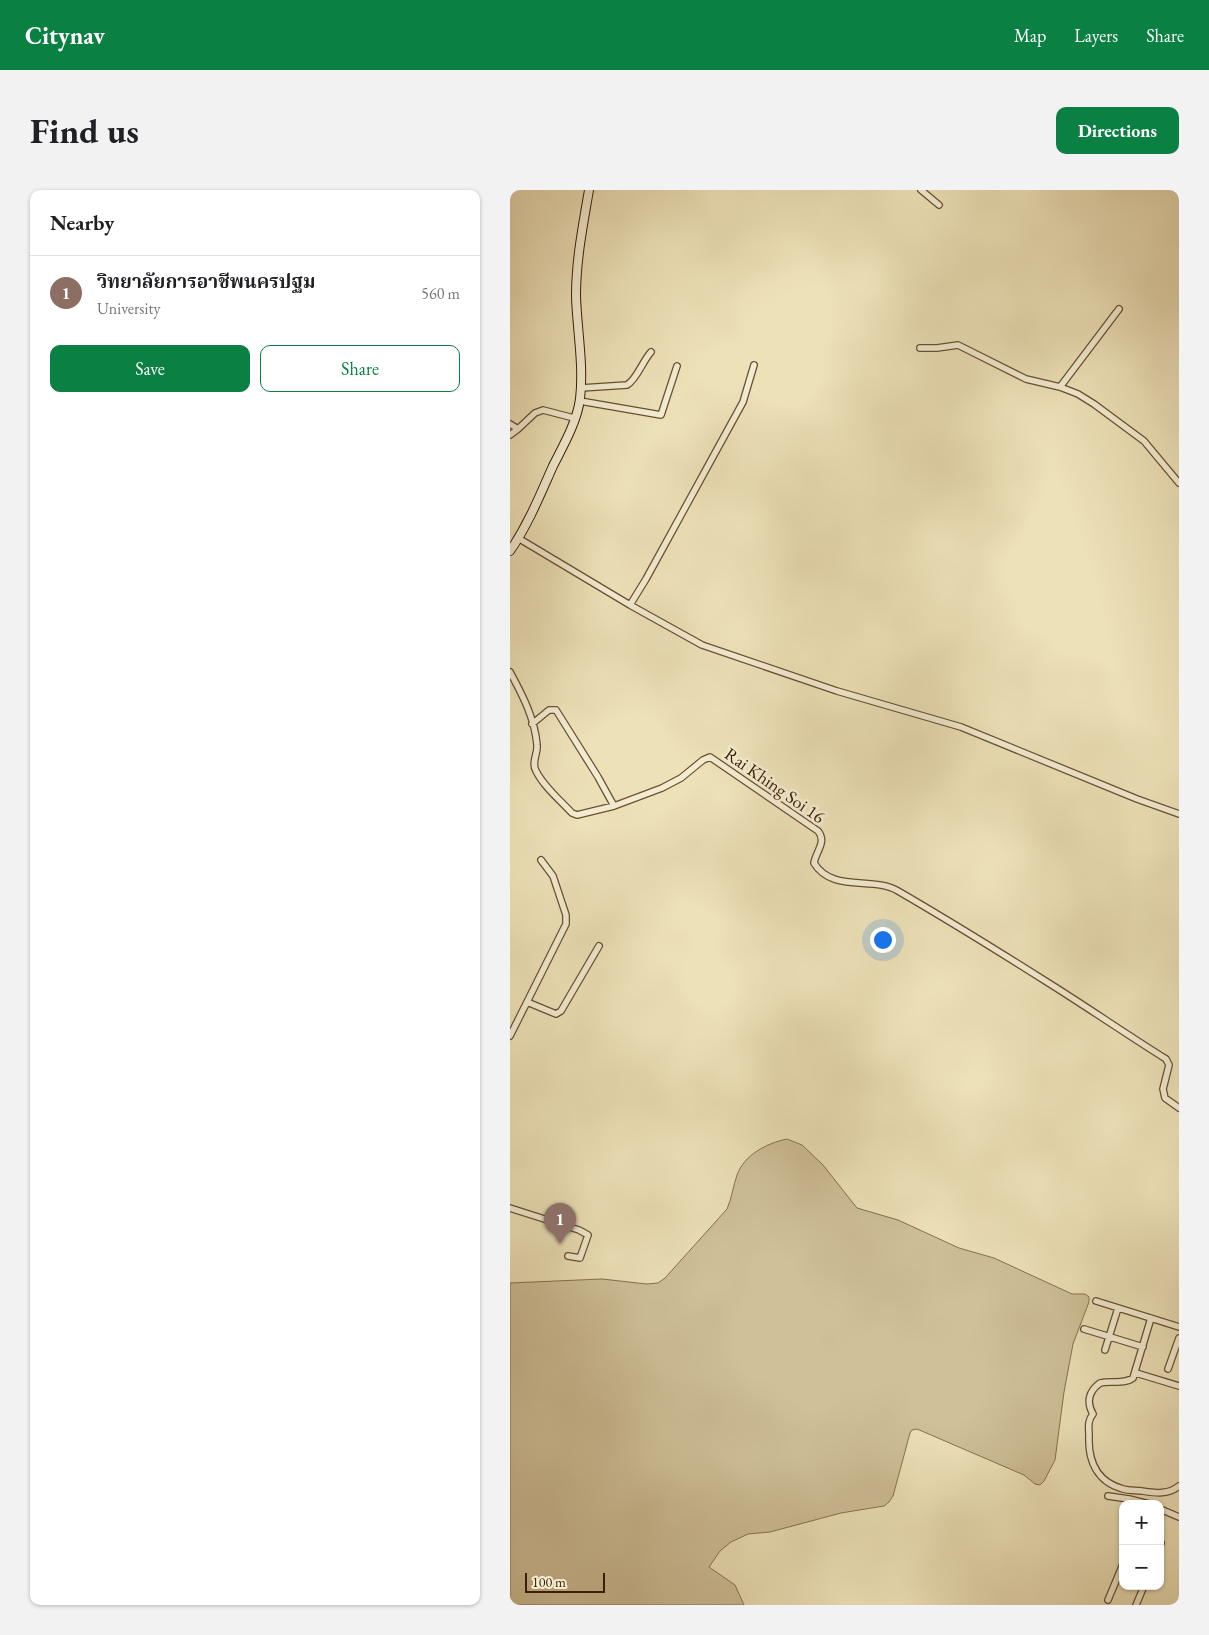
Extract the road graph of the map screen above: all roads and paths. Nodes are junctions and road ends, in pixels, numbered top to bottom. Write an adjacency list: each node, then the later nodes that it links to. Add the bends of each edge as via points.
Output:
1 (589, 190): 9 (main road, via 577,279)
2 (921, 190): 3 (street)
3 (939, 205)
4 (1119, 309): 10 (street)
5 (920, 348): 10 (street, via 958,345 1026,379)
6 (651, 352): 9 (street, via 627,385)
7 (754, 365): 19 (street, via 743,402)
8 (677, 366): 11 (street, via 661,415)
9 (581, 385): 11 (main road)
10 (1060, 387): 16 (street, via 1087,399 1144,441)
11 (580, 401): 12 (main road)
12 (574, 418): 14 (street, via 539,411); 17 (main road)
13 (510, 424): 14 (street)
14 (518, 429): 15 (street)
15 (510, 434)
16 (1179, 483)
17 (518, 538): 18 (main road); 19 (street)
18 (510, 551)
19 (630, 606): 23 (street, via 711,649 837,691 961,727)
20 (510, 672): 21 (street, Rai Khing Soi 16)
21 (532, 724): 22 (street, via 549,710 556,710); 22 (street, Rai Khing Soi 16, via 537,743 536,772 572,812 577,814)
22 (614, 806): 28 (street, Rai Khing Soi 16, via 671,784 710,757 818,831 822,841 814,863 825,874 842,881 892,888 1166,1059 1169,1065 1163,1090 1165,1098)
23 (1179, 814)
24 (541, 860): 26 (street, via 554,876 566,924)
25 (599, 946): 26 (street, via 558,1014)
26 (527, 1002): 27 (street)
27 (510, 1036)
28 (1179, 1108)
29 (510, 1208): 30 (street, via 588,1234 580,1258)
30 (568, 1256)
31 (1096, 1301): 32 (street)
32 (1118, 1308): 33 (street); 36 (street)
33 (1151, 1318): 34 (street); 38 (street)
34 (1179, 1327)
35 (1084, 1328): 36 (street)
36 (1108, 1336): 38 (street); 39 (street)
37 (1179, 1338): 40 (street)
38 (1143, 1347): 41 (street)
39 (1105, 1350)
40 (1168, 1369)
41 (1136, 1373): 42 (street); 43 (street, via 1128,1382 1105,1381 1093,1390 1089,1403 1093,1414 1088,1426 1090,1458 1102,1478 1122,1489 1157,1494)
42 (1179, 1386)
43 (1179, 1486)
44 (1108, 1496): 45 (street)
45 (1133, 1500)
46 (1164, 1511): 47 (street)
47 (1179, 1517)
48 (1119, 1574): 50 (street)
49 (1142, 1590): 51 (street)
50 (1108, 1600)
51 (1136, 1605)

